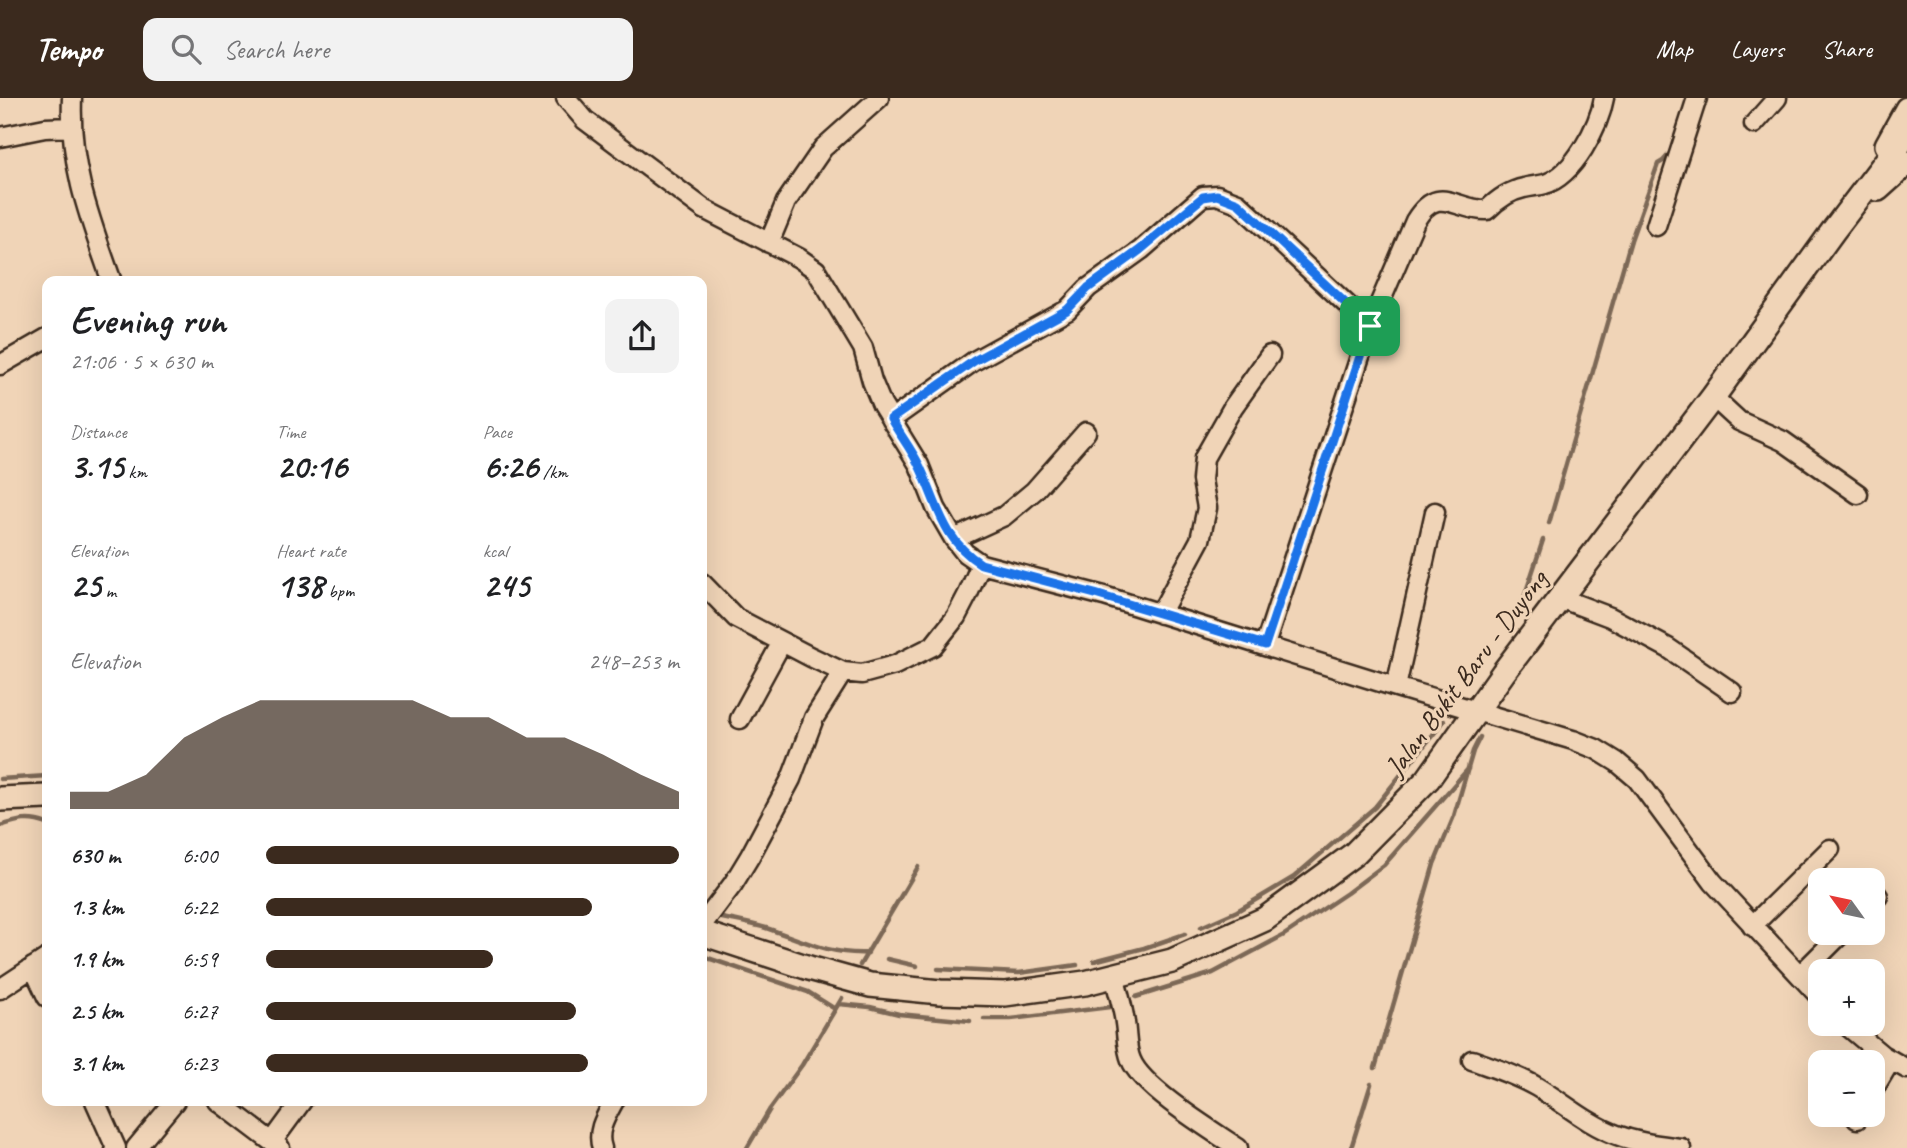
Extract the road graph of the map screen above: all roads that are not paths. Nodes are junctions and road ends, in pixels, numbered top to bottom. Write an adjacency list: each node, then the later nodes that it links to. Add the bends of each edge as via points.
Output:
1 (72, 98): 9 (street)
2 (566, 98): 15 (street, via 585,120 683,195)
3 (879, 98): 15 (street, via 823,148 786,202)
4 (1604, 98): 17 (street, via 1597,125 1564,173 1546,184 1509,193 1487,210 1441,200 1422,210)
5 (1698, 98): 13 (street)
6 (1777, 98): 8 (street)
7 (1907, 109): 14 (main road)
8 (1754, 124)
9 (71, 127): 11 (street); 16 (street, via 79,183)
10 (1907, 134): 14 (main road, Jalan Bukit Baru - Duyong)
11 (0, 137)
12 (1907, 163): 14 (main road)
13 (1656, 226)
14 (1833, 231): 21 (main road, Jalan Bukit Baru - Duyong)
15 (769, 243): 22 (street, via 816,270 863,348 872,381)
16 (109, 276)
17 (1370, 326): 22 (street, via 1238,203 1217,195 1203,197 1088,288 1067,310 974,361); 32 (street)
18 (42, 341): 20 (street)
19 (1270, 355): 30 (street, via 1204,458 1202,480 1208,508 1200,540)
20 (0, 365)
21 (1713, 397): 24 (street, via 1739,421 1783,441); 29 (main road, Jalan Bukit Baru - Duyong)
22 (891, 419): 26 (street, via 919,464)
23 (1086, 432): 26 (street, via 1034,491 1004,516)
24 (1858, 494)
25 (1435, 512): 34 (street)
26 (954, 539): 27 (street, via 965,554)
27 (981, 564): 30 (street); 33 (street, via 956,617 933,646 884,669)
28 (707, 590): 31 (street, via 736,618)
29 (1560, 598): 35 (street, via 1610,617 1656,642); 36 (main road, Jalan Bukit Baru - Duyong)
30 (1160, 614): 32 (street)
31 (782, 642): 33 (street); 37 (street)
32 (1265, 645): 34 (street)
33 (843, 672): 41 (street, via 814,718 791,779 750,856)
34 (1396, 687): 36 (street)
35 (1732, 692)
36 (1476, 712): 42 (street, via 1573,740 1616,762 1637,779 1713,882); 47 (main road, Jalan Bukit Baru - Duyong, via 1428,779 1363,845 1287,903 1265,919 1172,961)
37 (740, 719)
38 (42, 797): 39 (main road)
39 (0, 799)
40 (1830, 849): 42 (street)
41 (707, 918)
42 (1752, 926): 46 (street)
43 (707, 935): 47 (main road, Jalan Bukit Baru - Duyong, via 870,985 1005,994)
44 (1830, 945): 46 (street)
45 (40, 963): 49 (street)
46 (1800, 975): 48 (street)
47 (1114, 976): 64 (street, via 1135,1069 1164,1097)
48 (1808, 984)
49 (0, 989)
50 (1859, 1036): 52 (street)
51 (1472, 1060): 65 (street, via 1516,1076 1615,1134)
52 (1891, 1060): 53 (street); 54 (street)
53 (1907, 1069)
54 (1885, 1070)
55 (97, 1106): 61 (street)
56 (171, 1106): 62 (street)
57 (225, 1106): 60 (street)
58 (299, 1106): 60 (street)
59 (612, 1106): 63 (street, via 600,1131)
60 (276, 1145)
61 (117, 1148)
62 (136, 1148)
63 (602, 1148)
64 (1238, 1148)
65 (1681, 1148)

